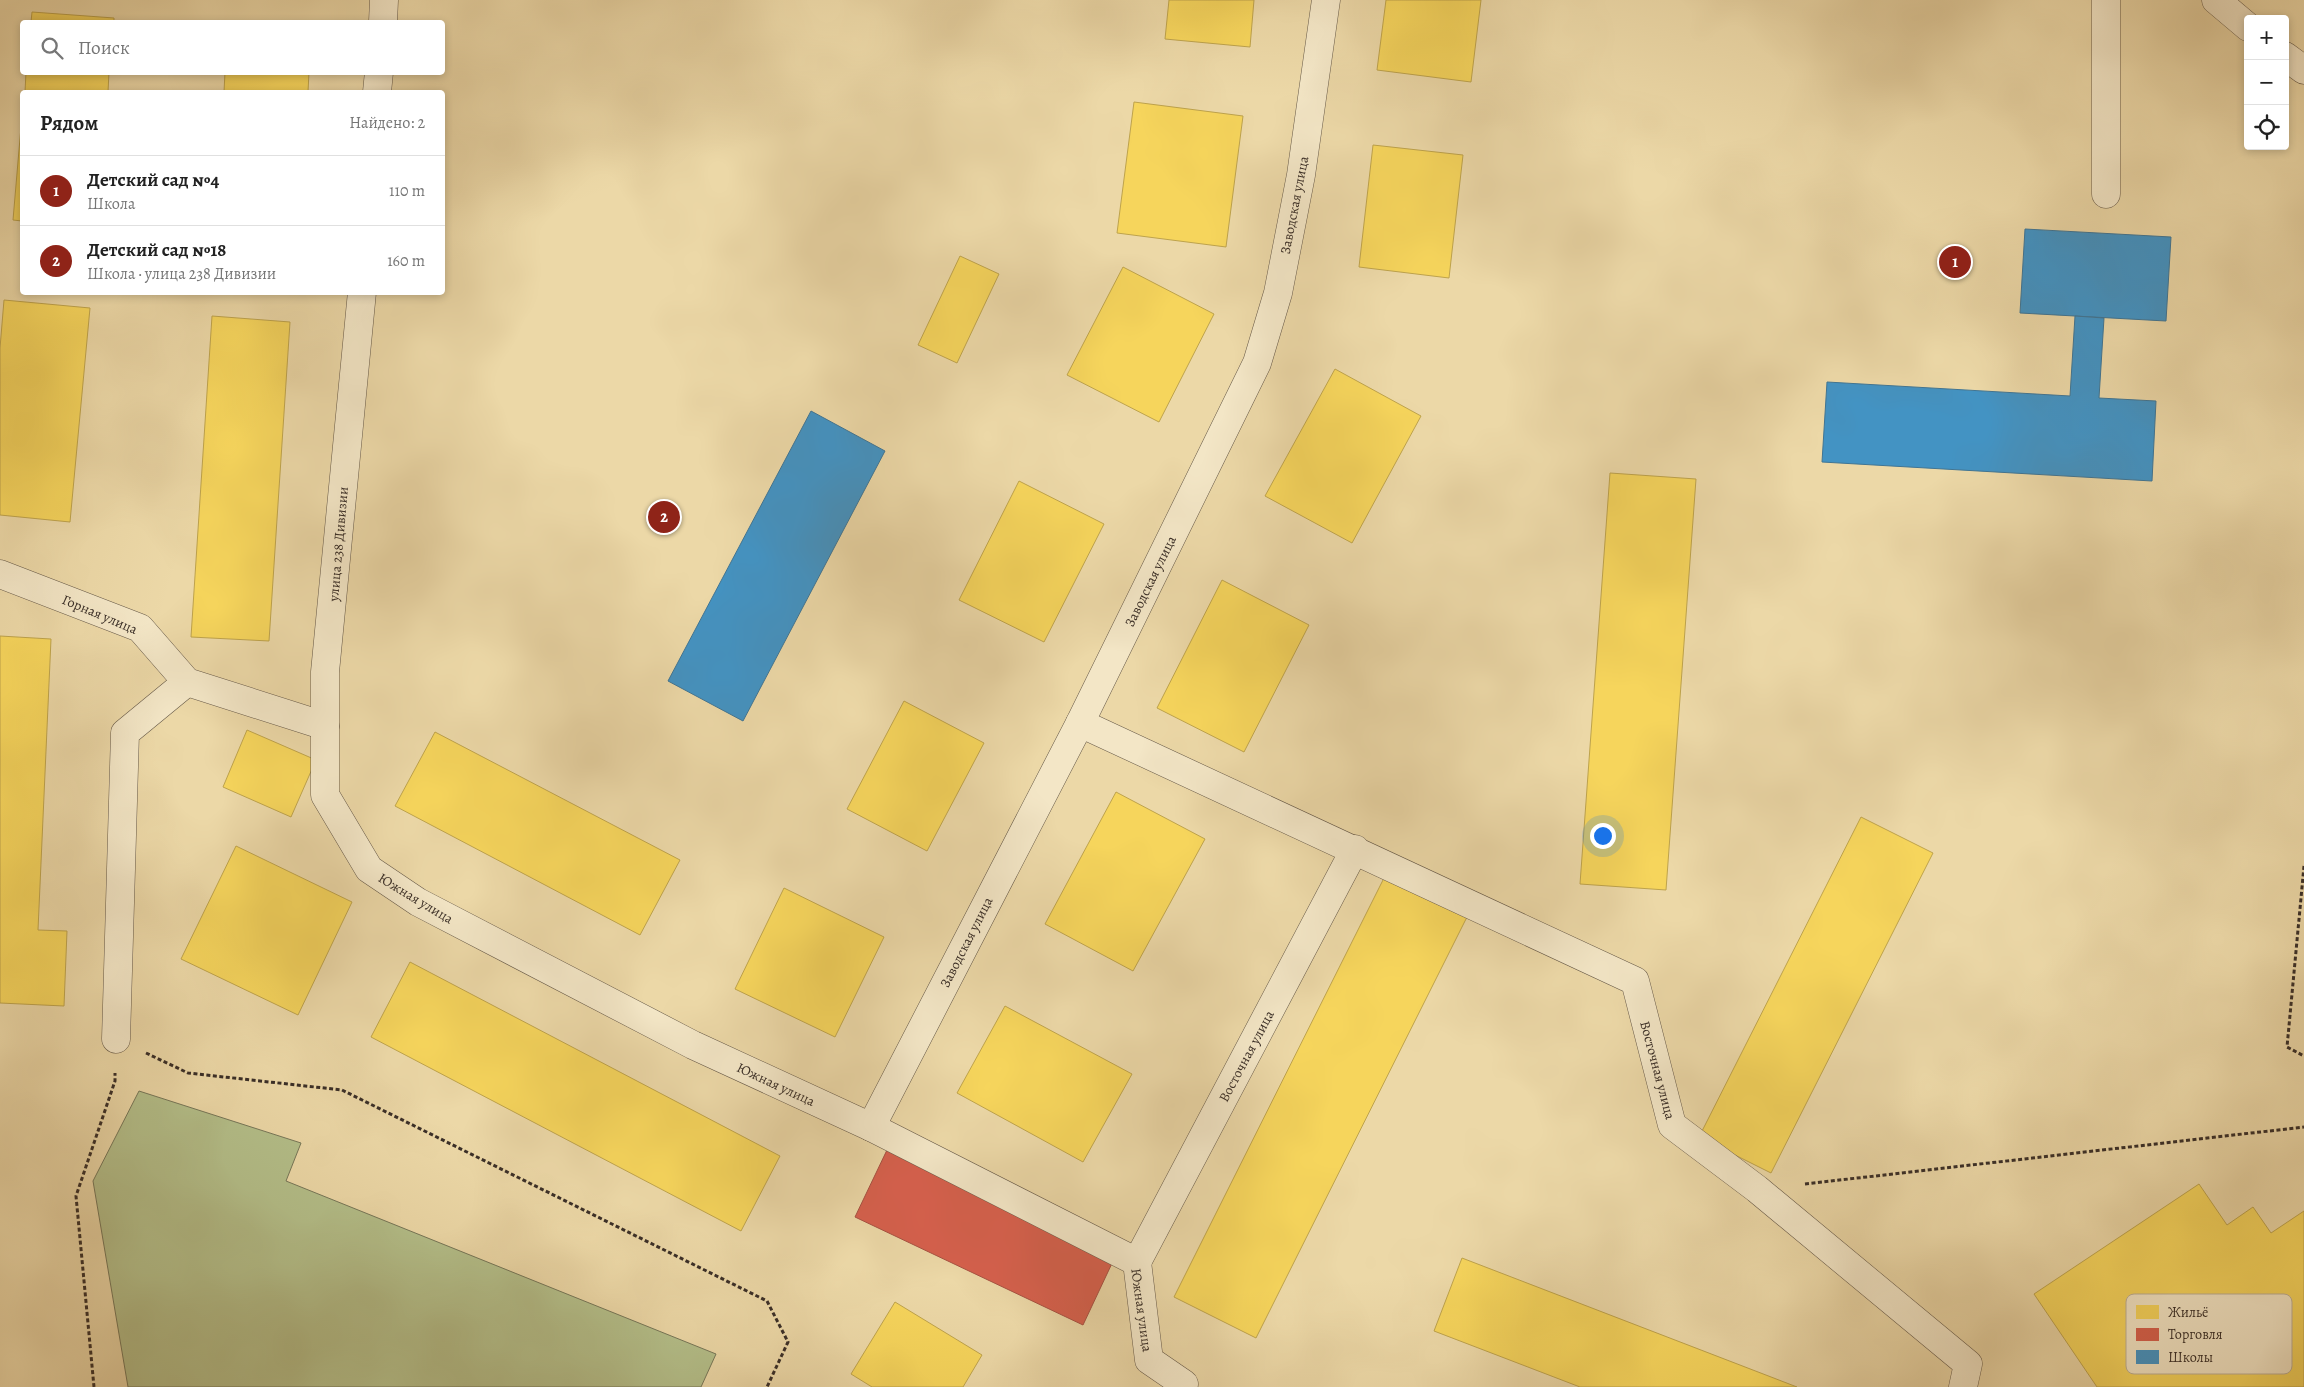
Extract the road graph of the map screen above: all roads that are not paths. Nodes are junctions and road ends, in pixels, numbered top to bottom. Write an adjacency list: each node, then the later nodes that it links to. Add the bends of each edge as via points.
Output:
1 (1326, 0): 13 (street, Заводская улица, via 1301,175 1278,293 1257,363)
2 (2106, 0): 9 (street)
3 (2216, 0): 4 (street)
4 (2244, 24)
5 (2289, 59): 6 (street)
6 (2304, 70)
7 (379, 75): 8 (street)
8 (378, 90)
9 (2106, 194)
10 (362, 295): 14 (street, улица 238 Дивизии, via 326,672)
11 (0, 574): 12 (street, Горная улица, via 140,628)
12 (187, 682): 14 (street); 17 (street, via 125,733)
13 (1080, 723): 16 (street, Восточная улица); 18 (street, Заводская улица)
14 (326, 726): 15 (street, улица 238 Дивизии)
15 (325, 795): 18 (street, Южная улица, via 369,869 418,902 693,1046)
16 (1355, 850): 19 (street, Восточная улица); 21 (street, Восточная улица, via 1635,981 1672,1125 1757,1189 1968,1364)
17 (116, 1039)
18 (871, 1127): 19 (street, Южная улица)
19 (1137, 1262): 20 (street, Южная улица, via 1149,1360)
20 (1186, 1386)
21 (1963, 1387)

